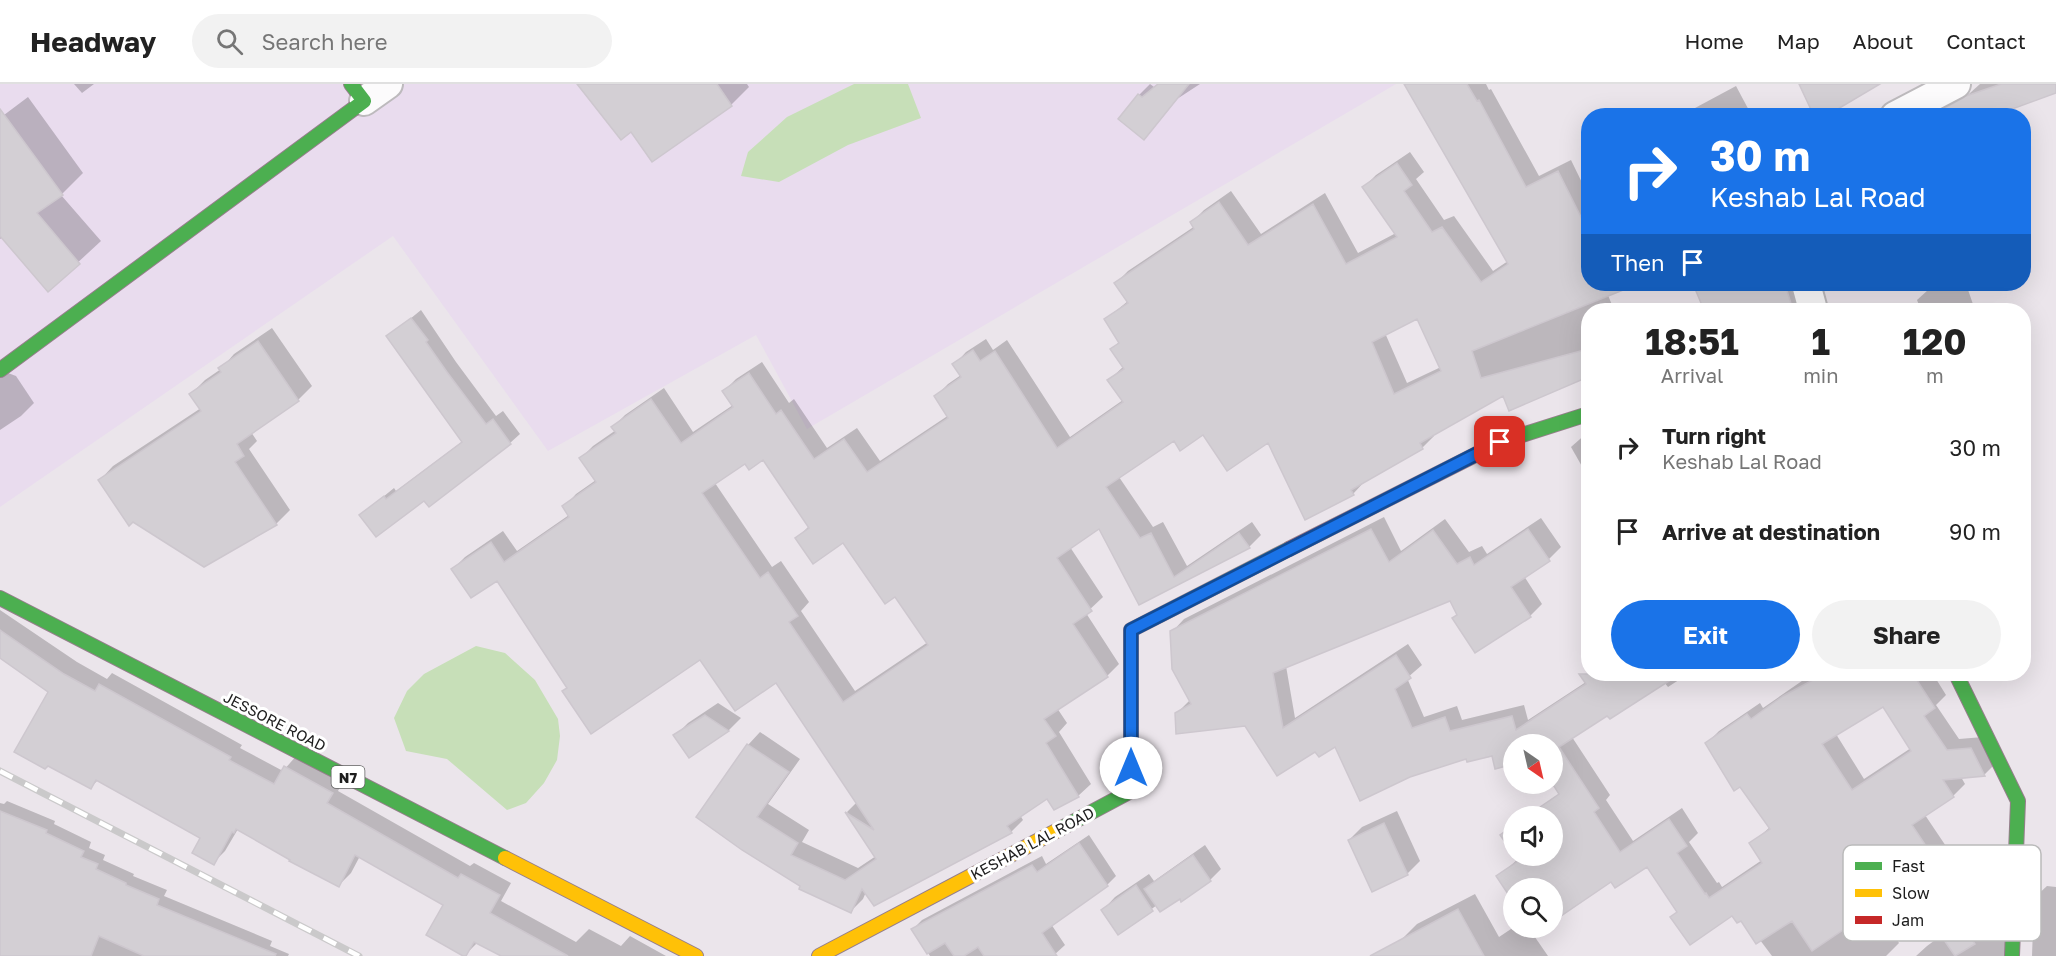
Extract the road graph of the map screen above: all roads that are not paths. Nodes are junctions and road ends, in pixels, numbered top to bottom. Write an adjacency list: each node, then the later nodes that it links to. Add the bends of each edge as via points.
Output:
1 (388, 84): 3 (street)
2 (1956, 84): 4 (street)
3 (357, 93): 5 (main road)
4 (1910, 108)
5 (0, 370)
6 (1581, 416): 12 (main road, KESHAB LAL ROAD, via 1500,442 1131,630 1131,791)
7 (0, 598): 11 (main road, JESSORE ROAD / N7)
8 (1959, 681): 9 (main road, via 2018,801)
9 (2016, 845)
10 (2013, 941): 13 (main road)
11 (696, 956)
12 (819, 956)
13 (2012, 956)

